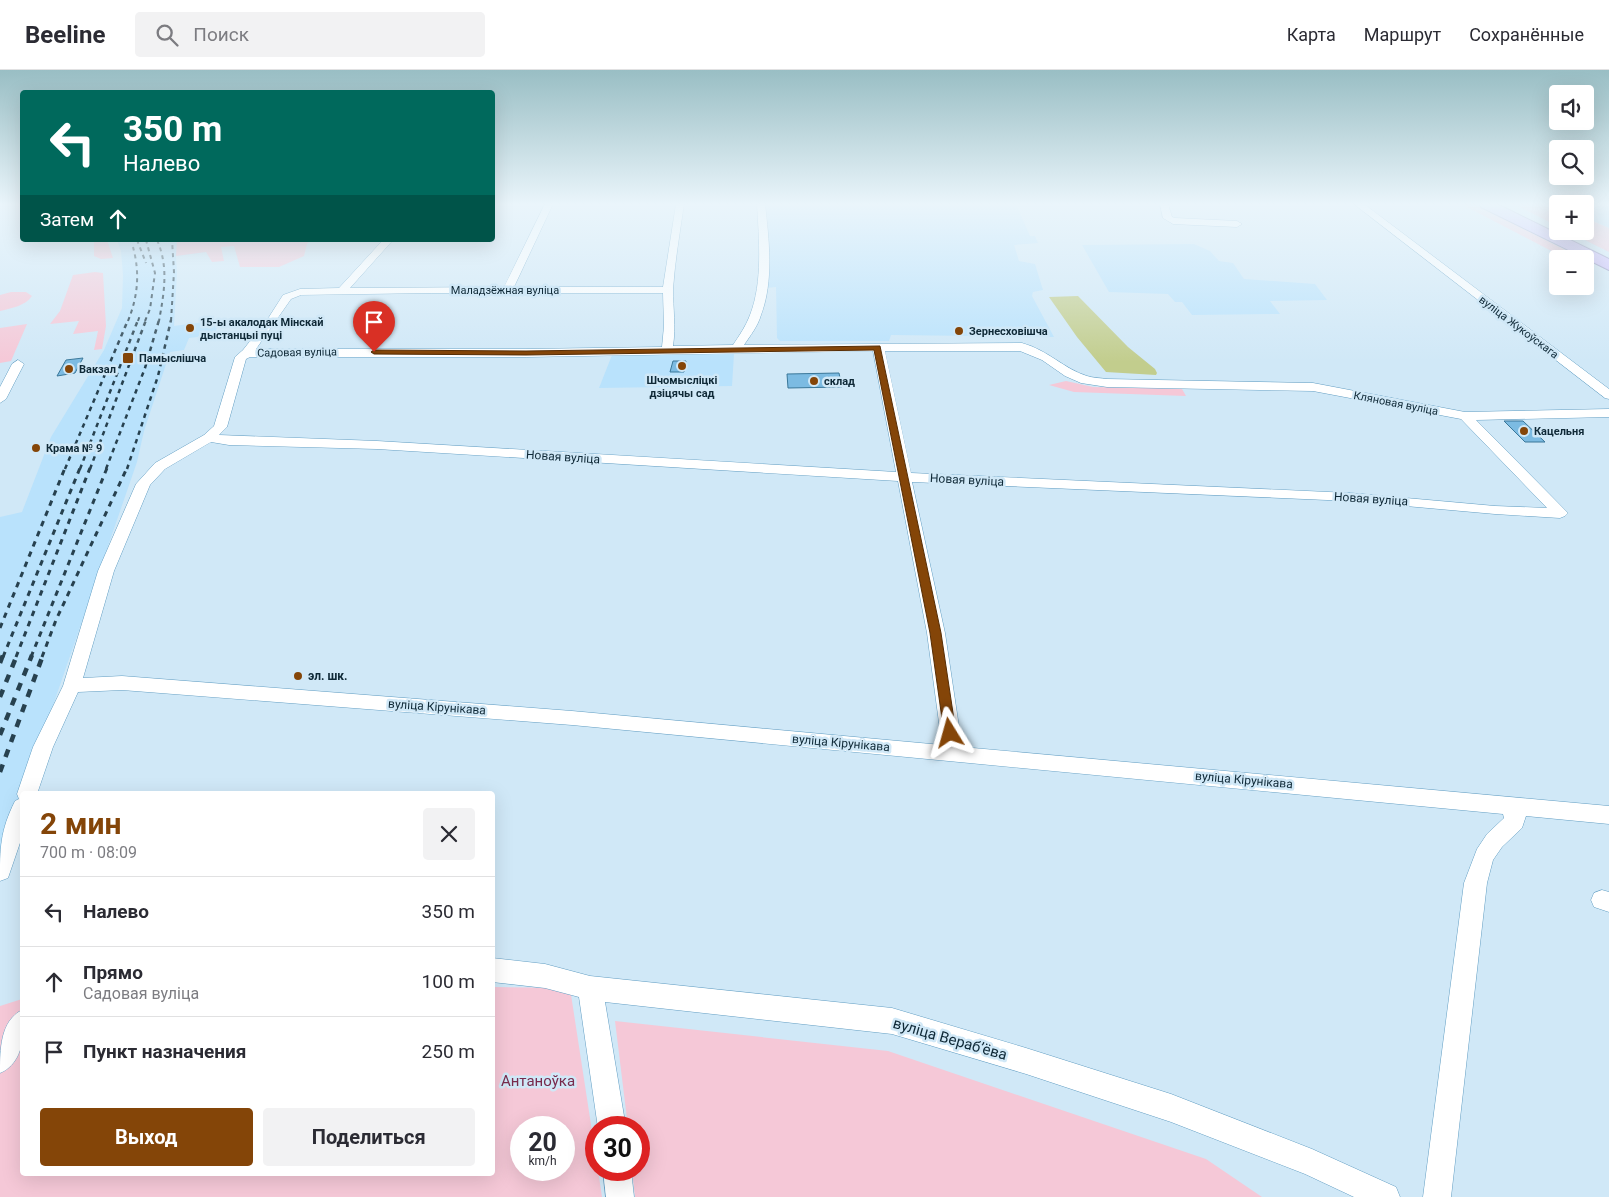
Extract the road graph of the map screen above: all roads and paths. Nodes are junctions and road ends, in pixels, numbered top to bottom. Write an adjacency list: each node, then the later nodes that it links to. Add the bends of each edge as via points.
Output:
1 (373, 257): 10 (street)
2 (523, 257): 8 (street)
3 (671, 257): 9 (street)
4 (763, 257): 12 (street, via 756,315)
5 (1427, 257): 16 (street, вуліца Жукоўскага)
6 (1592, 257): 7 (highway)
7 (1609, 265)
8 (507, 290): 9 (street, Маладзёжная вуліца); 10 (street, Маладзёжная вуліца)
9 (668, 290): 13 (street, via 670,326)
10 (341, 292): 14 (street, Маладзёжная вуліца, via 300,292 287,297)
11 (878, 348): 12 (street, Садовая вуліца); 19 (street, Кляновая вуліца, via 1022,347 1085,380 1313,387); 21 (street)
12 (736, 349): 13 (street, Садовая вуліца)
13 (667, 350): 14 (street, Садовая вуліца)
14 (247, 353): 20 (street, Маладзёжная вуліца, via 238,365 220,427)
15 (18, 364): 17 (street)
16 (1609, 395)
17 (0, 399)
18 (1609, 413): 19 (street, Кляновая вуліца)
19 (1465, 416): 21 (street, Новая вуліца, via 1560,513 1350,497)
20 (209, 438): 21 (street, Новая вуліца); 22 (street, via 160,466 143,484 106,571)
21 (905, 477): 23 (street, via 936,633)
22 (72, 686): 23 (street, вуліца Кірунікава, via 122,682); 24 (street, via 43,747)
23 (953, 753): 25 (street, вуліца Кірунікава)
24 (28, 791)
25 (1509, 805): 27 (street, вуліца Кірунікава); 37 (street, via 1515,816 1514,822 1488,849 1477,881)
26 (20, 813): 28 (street)
27 (1609, 815)
28 (0, 872)
29 (495, 970): 30 (street, вуліца Верабʼёва, via 545,976)
30 (590, 988): 33 (street); 36 (street, вуліца Верабʼёва, via 892,1021 1171,1108 1312,1163)
31 (20, 1026): 32 (street)
32 (0, 1060)
33 (610, 1116)
34 (618, 1181): 35 (street)
35 (620, 1197)
36 (1386, 1197)
37 (1437, 1197)

